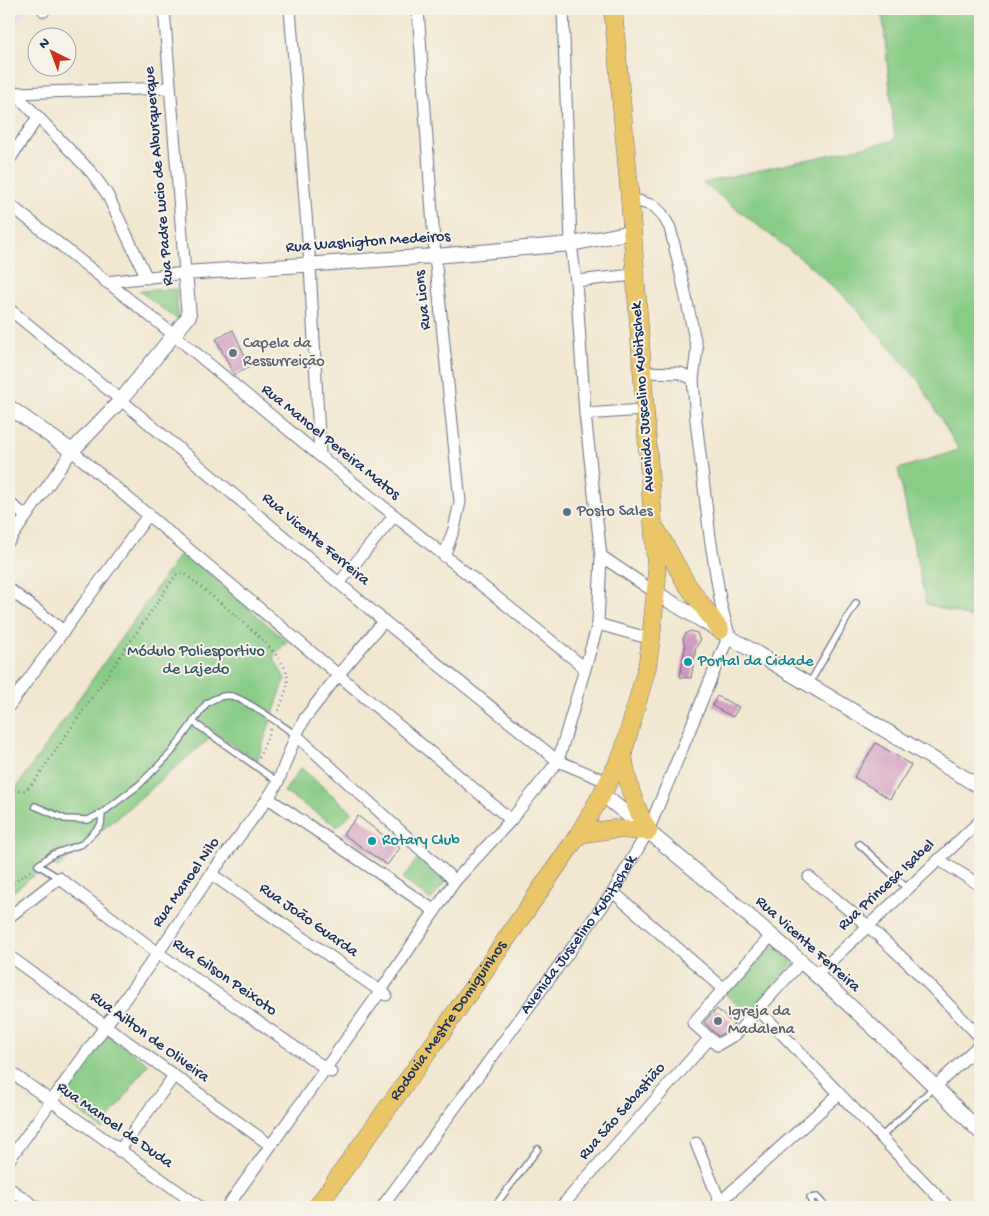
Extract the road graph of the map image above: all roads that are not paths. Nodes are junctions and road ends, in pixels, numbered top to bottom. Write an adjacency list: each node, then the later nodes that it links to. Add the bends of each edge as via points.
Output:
1 (164, 9): 6 (street, Rua Padre Lucio de Alburquerque)
2 (290, 9): 15 (street)
3 (418, 9): 14 (street, Rua Lions)
4 (563, 9): 13 (street)
5 (613, 9): 10 (main road, Avenida Juscelino Kubitschek)
6 (170, 88): 7 (street); 16 (street, Rua Padre Lucio de Alburquerque)
7 (11, 90): 8 (street)
8 (38, 117): 9 (street); 18 (street, via 92,173 107,194)
9 (9, 160)
10 (629, 192): 12 (main road, Avenida Juscelino Kubitschek); 24 (street, via 654,206 670,228 697,349)
11 (9, 204): 20 (street, Rua Manoel Pereira Matos)
12 (632, 232): 13 (street, Rua Washigton Medeiros); 17 (main road, Avenida Juscelino Kubitschek)
13 (571, 244): 14 (street, Rua Washigton Medeiros); 19 (street)
14 (436, 256): 15 (street, Rua Washigton Medeiros); 37 (street, Rua Lions, via 460,502)
15 (310, 265): 16 (street, Rua Washigton Medeiros); 30 (street)
16 (185, 274): 18 (street, Rua Washigton Medeiros); 22 (street, Rua Padre Lucio de Alburquerque, via 189,316)
17 (634, 275): 19 (street); 23 (main road, Avenida Juscelino Kubitschek)
18 (147, 278): 20 (street, Rua Washigton Medeiros)
19 (576, 281): 28 (street)
20 (106, 282): 22 (street, Rua Manoel Pereira Matos)
21 (9, 309): 25 (street, Rua Vicente Ferreira)
22 (174, 335): 25 (street, Rua Padre Lucio de Alburquerque); 30 (street, Rua Manoel Pereira Matos)
23 (641, 372): 24 (street, via 680,373); 27 (main road, Avenida Juscelino Kubitschek)
24 (692, 379): 46 (street)
25 (121, 400): 29 (street, Rua Padre Lucio de Alburquerque); 39 (street, Rua Vicente Ferreira)
26 (9, 408): 29 (street)
27 (644, 410): 28 (street); 35 (main road, Avenida Juscelino Kubitschek)
28 (586, 414): 38 (street)
29 (72, 451): 32 (street); 33 (street)
30 (320, 456): 34 (street, Rua Manoel Pereira Matos)
31 (9, 504): 33 (street)
32 (149, 514): 45 (street); 49 (street)
33 (26, 516): 36 (street)
34 (394, 516): 37 (street, Rua Manoel Pereira Matos); 39 (street)
35 (654, 524): 41 (main road, Avenida Juscelino Kubitschek); 46 (main road, via 686,583)
36 (9, 541)
37 (444, 556): 48 (street, Rua Manoel Pereira Matos)
38 (601, 556): 41 (street); 44 (street)
39 (339, 583): 43 (street, Rua Vicente Ferreira)
40 (9, 589): 45 (street)
41 (656, 593): 46 (street); 47 (main road, Avenida Juscelino Kubitschek)
42 (856, 603): 50 (lane)
43 (384, 621): 49 (street, Rua Manoel Nilo); 55 (street, Rua Vicente Ferreira)
44 (598, 624): 47 (street); 48 (street)
45 (64, 631): 51 (street)
46 (724, 633): 50 (street); 64 (street, Avenida Juscelino Kubitschek)
47 (651, 639): 54 (main road, Avenida Juscelino Kubitschek, via 647,667)
48 (585, 668): 55 (street)
49 (339, 674): 53 (street, Rua Manoel Nilo); 62 (street)
50 (809, 684): 57 (street)
51 (9, 706)
52 (193, 722): 53 (lane, via 212,699 230,696); 56 (lane); 61 (lane, via 171,753 139,785)
53 (296, 735): 56 (street, Rua Manoel Nilo); 71 (street)
54 (623, 753): 58 (main road, Avenida Juscelino Kubitschek); 64 (main road, via 631,797)
55 (558, 761): 58 (street, Rua Vicente Ferreira); 62 (street)
56 (278, 782): 59 (street, Rua Manoel Nilo)
57 (980, 787)
58 (605, 788): 64 (street, Rua Vicente Ferreira); 65 (main road, Avenida Juscelino Kubitschek)
59 (268, 798): 68 (street, Rua Manoel Nilo); 75 (street)
60 (35, 806): 61 (lane, via 64,820 88,820)
61 (102, 813): 70 (lane, via 101,825 82,844 53,854 38,865)
62 (511, 820): 71 (street)
63 (980, 821): 67 (street, Rua Princesa Isabel)
64 (648, 831): 65 (main road, via 613,829); 74 (street, Avenida Juscelino Kubitschek); 78 (street, Rua Vicente Ferreira)
65 (579, 834): 108 (main road, Rodovia Mestre Domiguinhos)
66 (859, 844): 73 (lane)
67 (939, 860): 72 (street); 73 (street, Rua Princesa Isabel)
68 (211, 874): 79 (street, Rua Manoel Nilo); 84 (street, Rua João Guarda)
69 (809, 877): 77 (street)
70 (59, 878): 76 (street); 79 (street, Rua Gilson Peixoto)
71 (455, 881): 75 (street)
72 (980, 885)
73 (908, 889): 77 (street, Rua Princesa Isabel)
74 (613, 892): 83 (street); 109 (street, Avenida Juscelino Kubitschek)
75 (435, 911): 84 (street)
76 (9, 917)
77 (868, 926): 82 (street, Rua Princesa Isabel); 87 (street)
78 (771, 936): 81 (street, Rua Vicente Ferreira); 83 (street)
79 (158, 953): 86 (street, Rua Manoel Nilo); 90 (street, Rua Gilson Peixoto)
80 (9, 956): 86 (street, Rua Ailton de Oliveira)
81 (801, 962): 82 (street, Rua Vicente Ferreira); 85 (street)
82 (816, 975): 93 (street, Rua Vicente Ferreira)
83 (723, 988): 88 (street, via 693,1023)
84 (383, 994): 90 (street)
85 (759, 1010): 88 (street, via 736,1034 717,1046); 94 (street)
86 (104, 1027): 92 (street, Rua Ailton de Oliveira); 95 (street, Rua Manoel Nilo)
87 (980, 1037)
88 (709, 1039): 111 (street, Rua São Sebastião)
89 (980, 1044): 93 (street)
90 (329, 1070): 99 (street)
91 (9, 1071): 95 (street, Rua Manoel de Duda)
92 (174, 1076): 99 (street, Rua Ailton de Oliveira); 101 (street)
93 (936, 1086): 96 (street, Rua Vicente Ferreira); 97 (lane)
94 (838, 1094): 97 (street); 104 (street)
95 (50, 1102): 101 (street, Rua Manoel de Duda); 102 (street, Rua Manoel Nilo)
96 (980, 1132)
97 (880, 1138): 114 (street)
98 (696, 1143): 104 (street)
99 (270, 1145): 107 (street)
100 (538, 1149): 110 (lane)
101 (119, 1151): 106 (street, Rua Manoel de Duda)
102 (9, 1160)
103 (9, 1188): 105 (street)
104 (721, 1205)
105 (36, 1207)
106 (200, 1207)
107 (227, 1207)
108 (317, 1207)
109 (382, 1207)
110 (494, 1207)
111 (561, 1207)
112 (812, 1207): 113 (lane, via 810,1198 817,1197)
113 (826, 1207)
114 (948, 1207)

